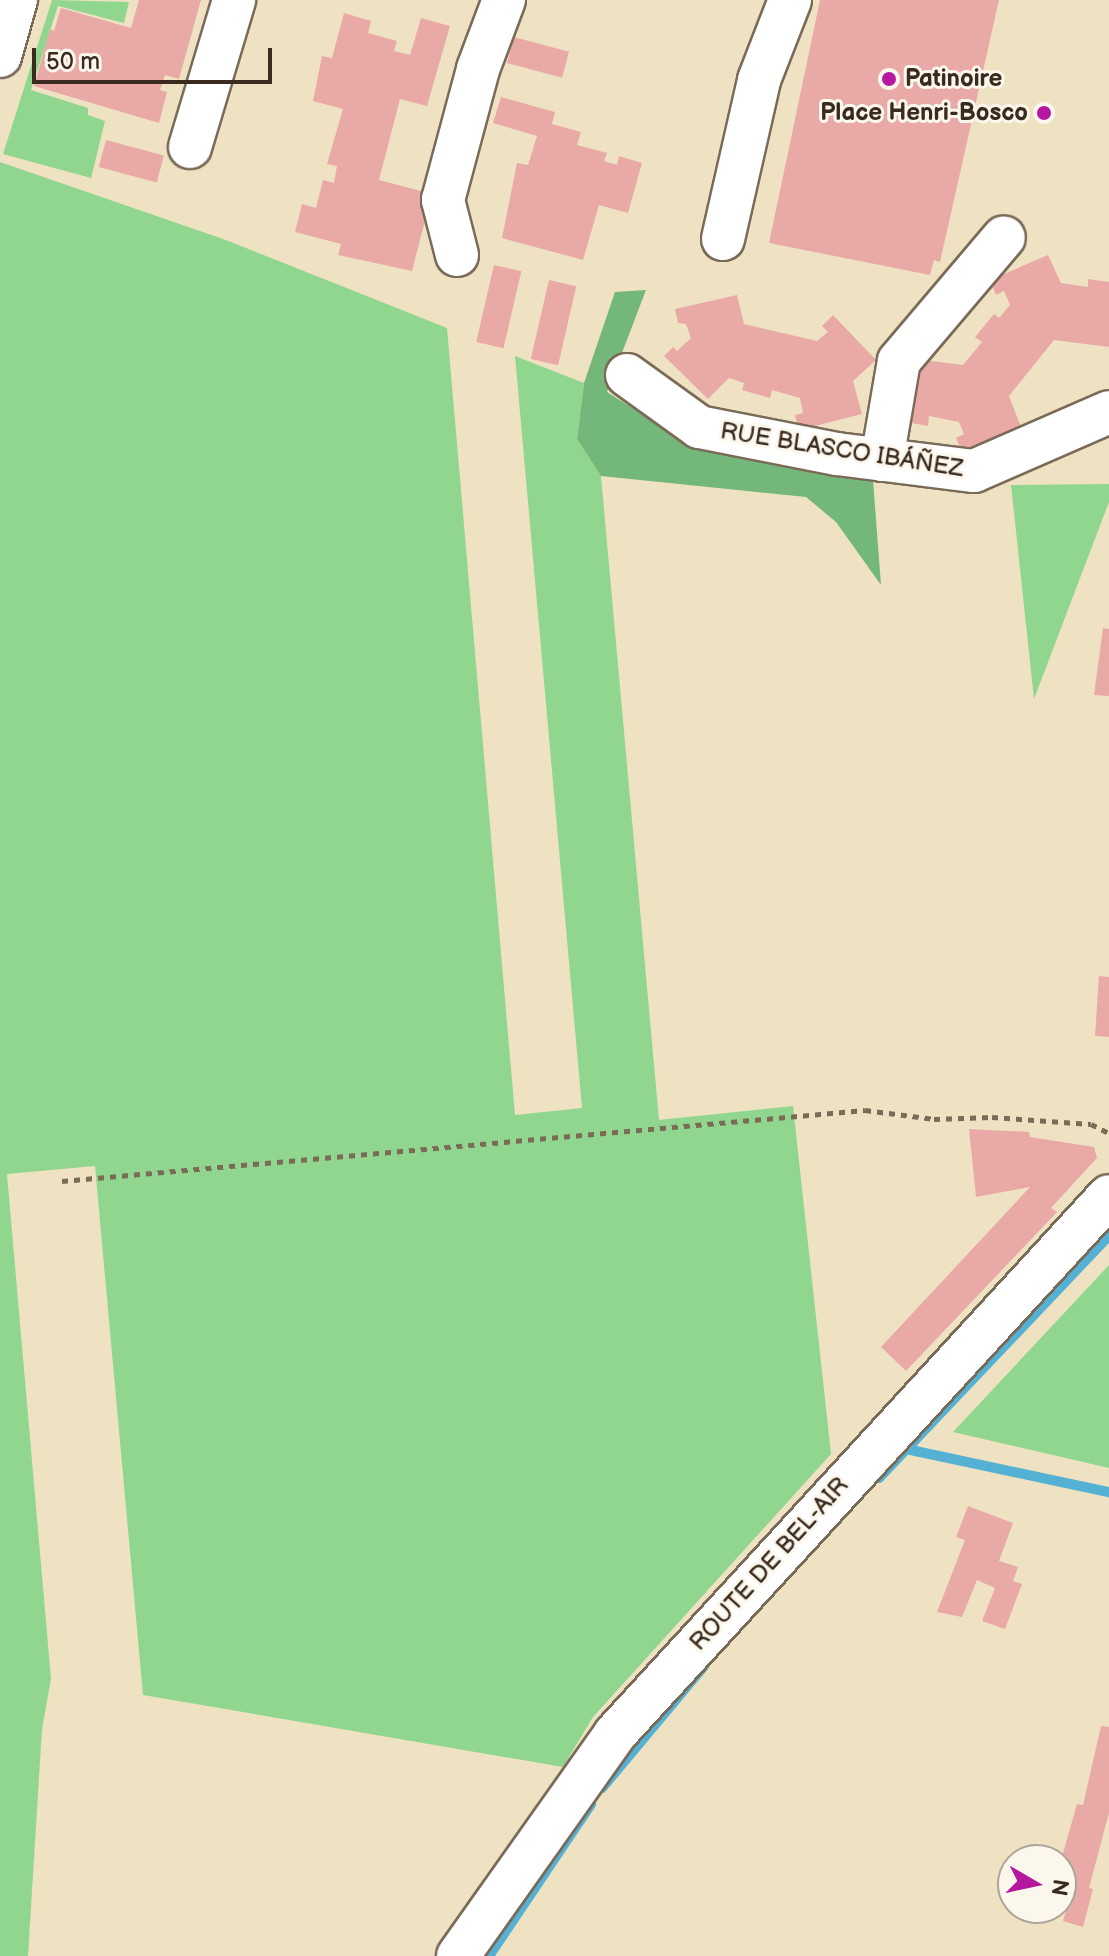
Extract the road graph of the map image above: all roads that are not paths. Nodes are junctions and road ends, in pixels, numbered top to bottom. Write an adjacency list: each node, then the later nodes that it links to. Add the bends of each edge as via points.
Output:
1 (16, 0): 5 (street)
2 (234, 0): 6 (street)
3 (504, 0): 9 (street, via 478,69 443,200)
4 (790, 0): 8 (street, via 759,80)
5 (0, 56)
6 (190, 147)
7 (1004, 237): 12 (street, via 899,361)
8 (723, 239)
9 (457, 255)
10 (627, 375): 12 (street, RUE BLASCO IBÁÑEZ, via 699,427)
11 (1109, 412): 12 (street, RUE BLASCO IBÁÑEZ, via 974,471)
12 (882, 460)
13 (1109, 1196): 14 (street, ROUTE DE BEL-AIR, via 615,1734)
14 (458, 1956)

